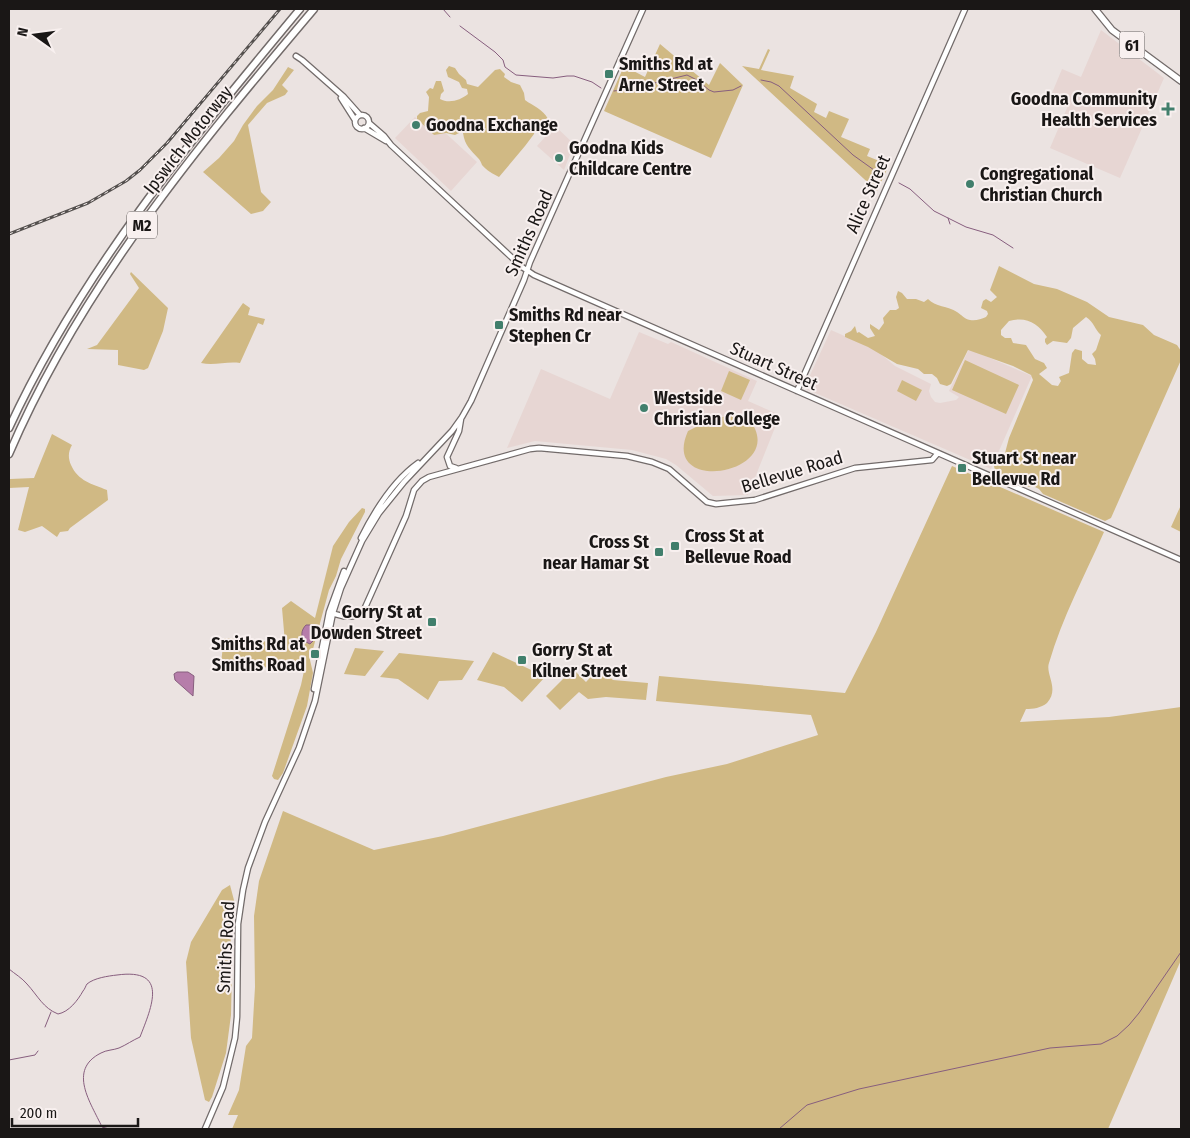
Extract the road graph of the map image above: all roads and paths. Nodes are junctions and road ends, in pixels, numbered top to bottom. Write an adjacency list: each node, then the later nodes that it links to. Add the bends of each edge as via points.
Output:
1 (300, 9): 17 (highway, Ipswich Motorway / M2, via 192,141 112,248 52,344)
2 (314, 9): 19 (highway, Ipswich Motorway / M2, via 196,154 112,267 52,366)
3 (643, 9): 14 (street, Smiths Road)
4 (965, 9): 15 (street, Alice Street)
5 (1095, 9): 7 (main road, 61, via 1112,30)
6 (296, 56): 8 (street)
7 (1181, 81)
8 (336, 91): 9 (street); 10 (street)
9 (360, 115): 10 (street); 11 (street, via 367,117)
10 (355, 120): 12 (street, via 357,127)
11 (369, 123): 12 (street); 13 (street, Stuart Street)
12 (364, 128): 13 (street, Stuart Street)
13 (392, 144): 14 (street, Stuart Street)
14 (527, 271): 15 (street, Stuart Street); 16 (street, Smiths Road)
15 (797, 391): 18 (street, Stuart Street)
16 (462, 417): 20 (street, via 447,457 450,466); 22 (street, Smiths Road, via 390,497 374,520)
17 (9, 428)
18 (938, 453): 20 (street, Bellevue Road, via 932,460 855,468 756,500 725,504 707,502 665,467 627,456 534,448); 21 (street, Stuart Street)
19 (9, 454)
20 (458, 468): 22 (street, via 429,477 414,490 406,516 363,612 350,617)
21 (1181, 560)
22 (331, 612): 23 (street, Smiths Road, via 315,702 248,868 238,924 234,1038 223,1088)
23 (205, 1129)

